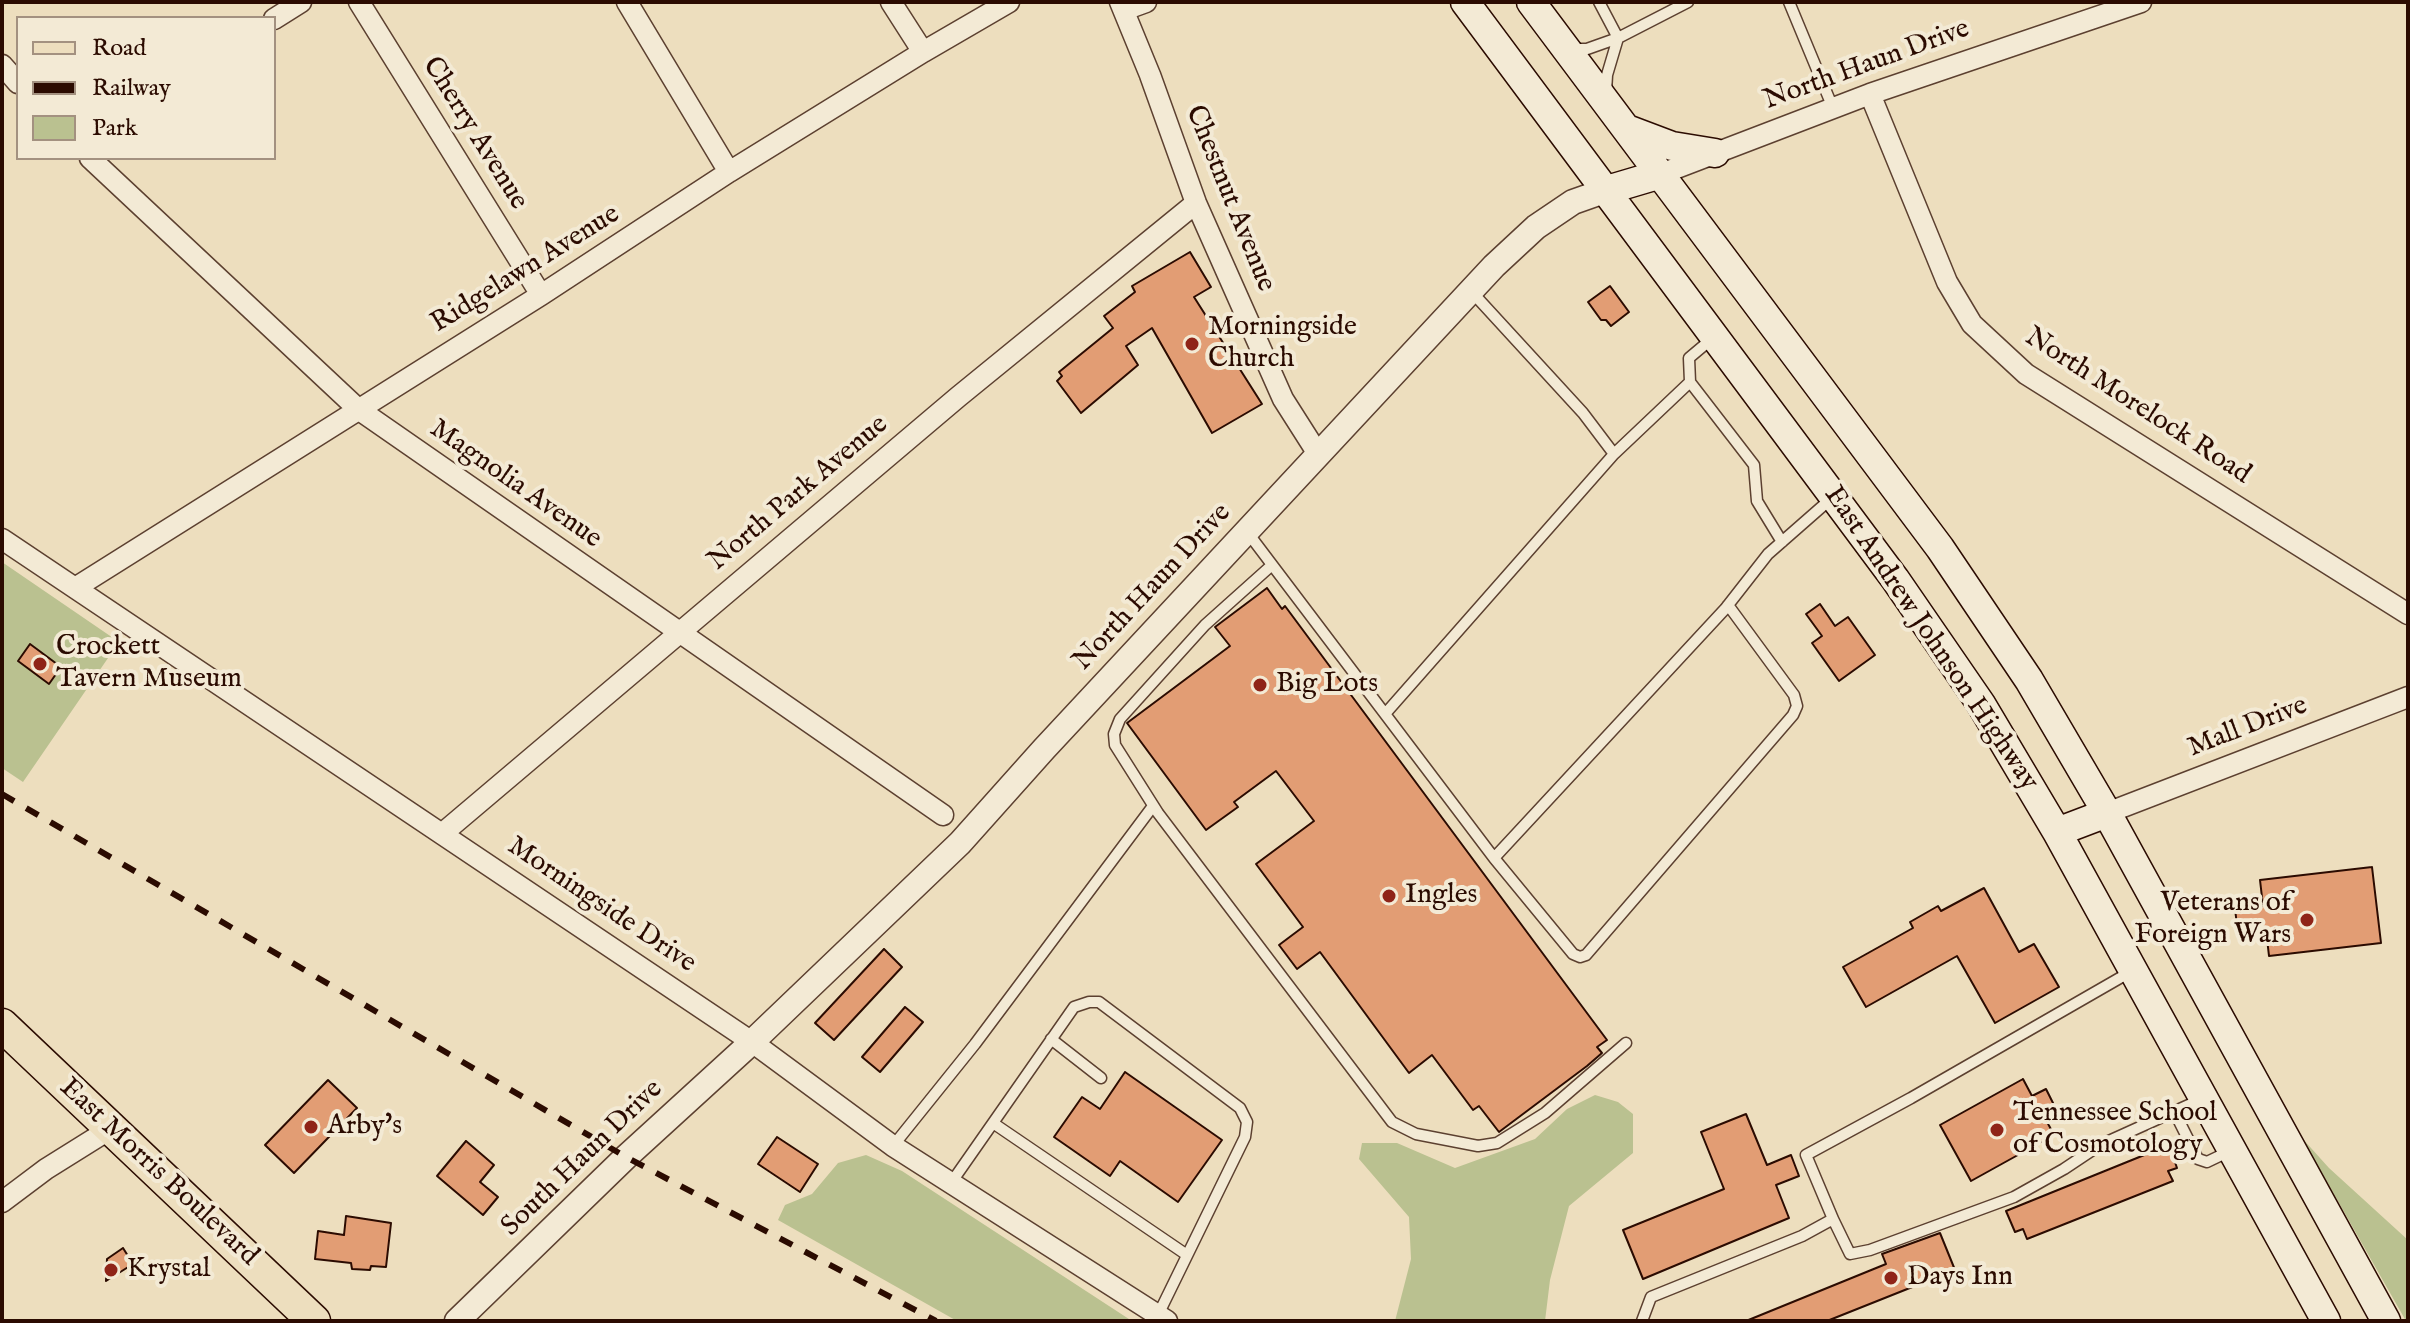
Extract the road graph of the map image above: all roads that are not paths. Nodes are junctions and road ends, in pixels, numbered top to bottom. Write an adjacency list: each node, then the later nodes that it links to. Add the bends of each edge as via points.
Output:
1 (301, 2): 14 (street)
2 (359, 2): 31 (street, Cherry Avenue)
3 (627, 2): 26 (street)
4 (891, 2): 17 (street)
5 (1009, 2): 17 (street, Ridgelawn Avenue)
6 (1146, 2): 13 (street)
7 (1465, 2): 28 (main road, East Andrew Johnson Highway)
8 (1531, 2): 16 (main road, East Andrew Johnson Highway)
9 (1599, 2): 15 (lane)
10 (1688, 2): 15 (lane)
11 (1789, 2): 22 (lane)
12 (2141, 2): 20 (street, North Haun Drive)
13 (1122, 6): 29 (street, Chestnut Avenue)
14 (276, 18)
15 (1618, 38): 16 (lane, via 1587,49); 21 (lane)
16 (1565, 47): 21 (main road, East Andrew Johnson Highway)
17 (923, 52): 26 (street, Ridgelawn Avenue)
18 (2, 65): 19 (street)
19 (16, 81)
20 (1870, 94): 22 (street, North Haun Drive); 44 (street, North Morelock Road, via 1947,282 1972,324 2026,374)
21 (1606, 102): 23 (main road, East Andrew Johnson Highway)
22 (1833, 108): 24 (street, North Haun Drive)
23 (1625, 128): 24 (main road, via 1672,146); 27 (main road, East Andrew Johnson Highway)
24 (1715, 153): 27 (street, North Haun Drive)
25 (92, 160): 34 (street, Magnolia Avenue)
26 (729, 172): 31 (street, Ridgelawn Avenue)
27 (1661, 174): 28 (main road); 49 (main road, East Andrew Johnson Highway, via 1940,548 2029,680)
28 (1607, 190): 30 (street, North Haun Drive, via 1573,202 1536,227); 32 (main road, East Andrew Johnson Highway)
29 (1196, 203): 35 (street, Chestnut Avenue, via 1283,399); 45 (street, North Park Avenue)
30 (1471, 291): 35 (street, North Haun Drive); 36 (lane)
31 (541, 295): 34 (street, Ridgelawn Avenue)
32 (1715, 336): 33 (lane, via 1689,358); 37 (main road, East Andrew Johnson Highway)
33 (1690, 382): 36 (lane); 40 (lane, via 1754,465 1757,501)
34 (358, 409): 42 (street, Ridgelawn Avenue); 45 (street, Magnolia Avenue)
35 (1318, 454): 38 (street, North Haun Drive)
36 (1614, 454): 47 (lane)
37 (1834, 497): 40 (lane); 51 (main road, East Andrew Johnson Highway, via 1981,704)
38 (1246, 532): 41 (lane); 57 (street, North Haun Drive, via 960,843)
39 (2, 539): 42 (street, Morningside Drive)
40 (1782, 542): 43 (lane)
41 (1272, 565): 47 (lane); 48 (lane, via 1205,625 1120,719 1115,745)
42 (75, 588): 52 (street, Morningside Drive)
43 (1728, 605): 53 (lane); 53 (lane, via 1797,706 1586,955 1573,954)
44 (2408, 614)
45 (677, 633): 50 (street, Magnolia Avenue); 52 (street, North Park Avenue)
46 (2408, 697): 49 (street, Mall Drive)
47 (1385, 714): 53 (lane)
48 (1153, 806): 58 (lane, via 1392,1122 1416,1134 1478,1146 1497,1143 1545,1113); 64 (lane)
49 (2107, 813): 51 (main road); 75 (main road, East Andrew Johnson Highway)
50 (943, 815)
51 (2057, 832): 54 (main road, East Andrew Johnson Highway)
52 (443, 833): 57 (street, Morningside Drive)
53 (1494, 858)
54 (2133, 970): 60 (main road, East Andrew Johnson Highway); 68 (lane, via 1806,1155)
55 (2, 1025): 63 (main road, East Morris Boulevard)
56 (1051, 1039): 59 (lane); 62 (lane); 69 (lane, via 1074,1007 1099,1002 1240,1108 1247,1122 1245,1137)
57 (752, 1042): 64 (street, Morningside Drive); 72 (street, South Haun Drive)
58 (1626, 1043)
59 (1101, 1078)
60 (2203, 1098): 61 (lane); 65 (main road, East Andrew Johnson Highway)
61 (2174, 1111): 65 (lane, via 2198,1159 2207,1162); 68 (lane, via 2100,1145 2014,1197 1870,1250 1850,1254)
62 (993, 1123): 66 (lane); 69 (lane)
63 (110, 1129): 67 (street); 71 (main road, East Morris Boulevard)
64 (893, 1146): 66 (street, Morningside Drive)
65 (2232, 1150): 74 (main road, East Andrew Johnson Highway)
66 (951, 1183): 70 (street, Morningside Drive)
67 (2, 1202)
68 (1833, 1219): 73 (lane, via 1651,1297)
69 (1187, 1255): 70 (lane)
70 (1162, 1318)
71 (314, 1321)
72 (457, 1321)
73 (1642, 1321)
74 (2326, 1321)
75 (2386, 1321)

